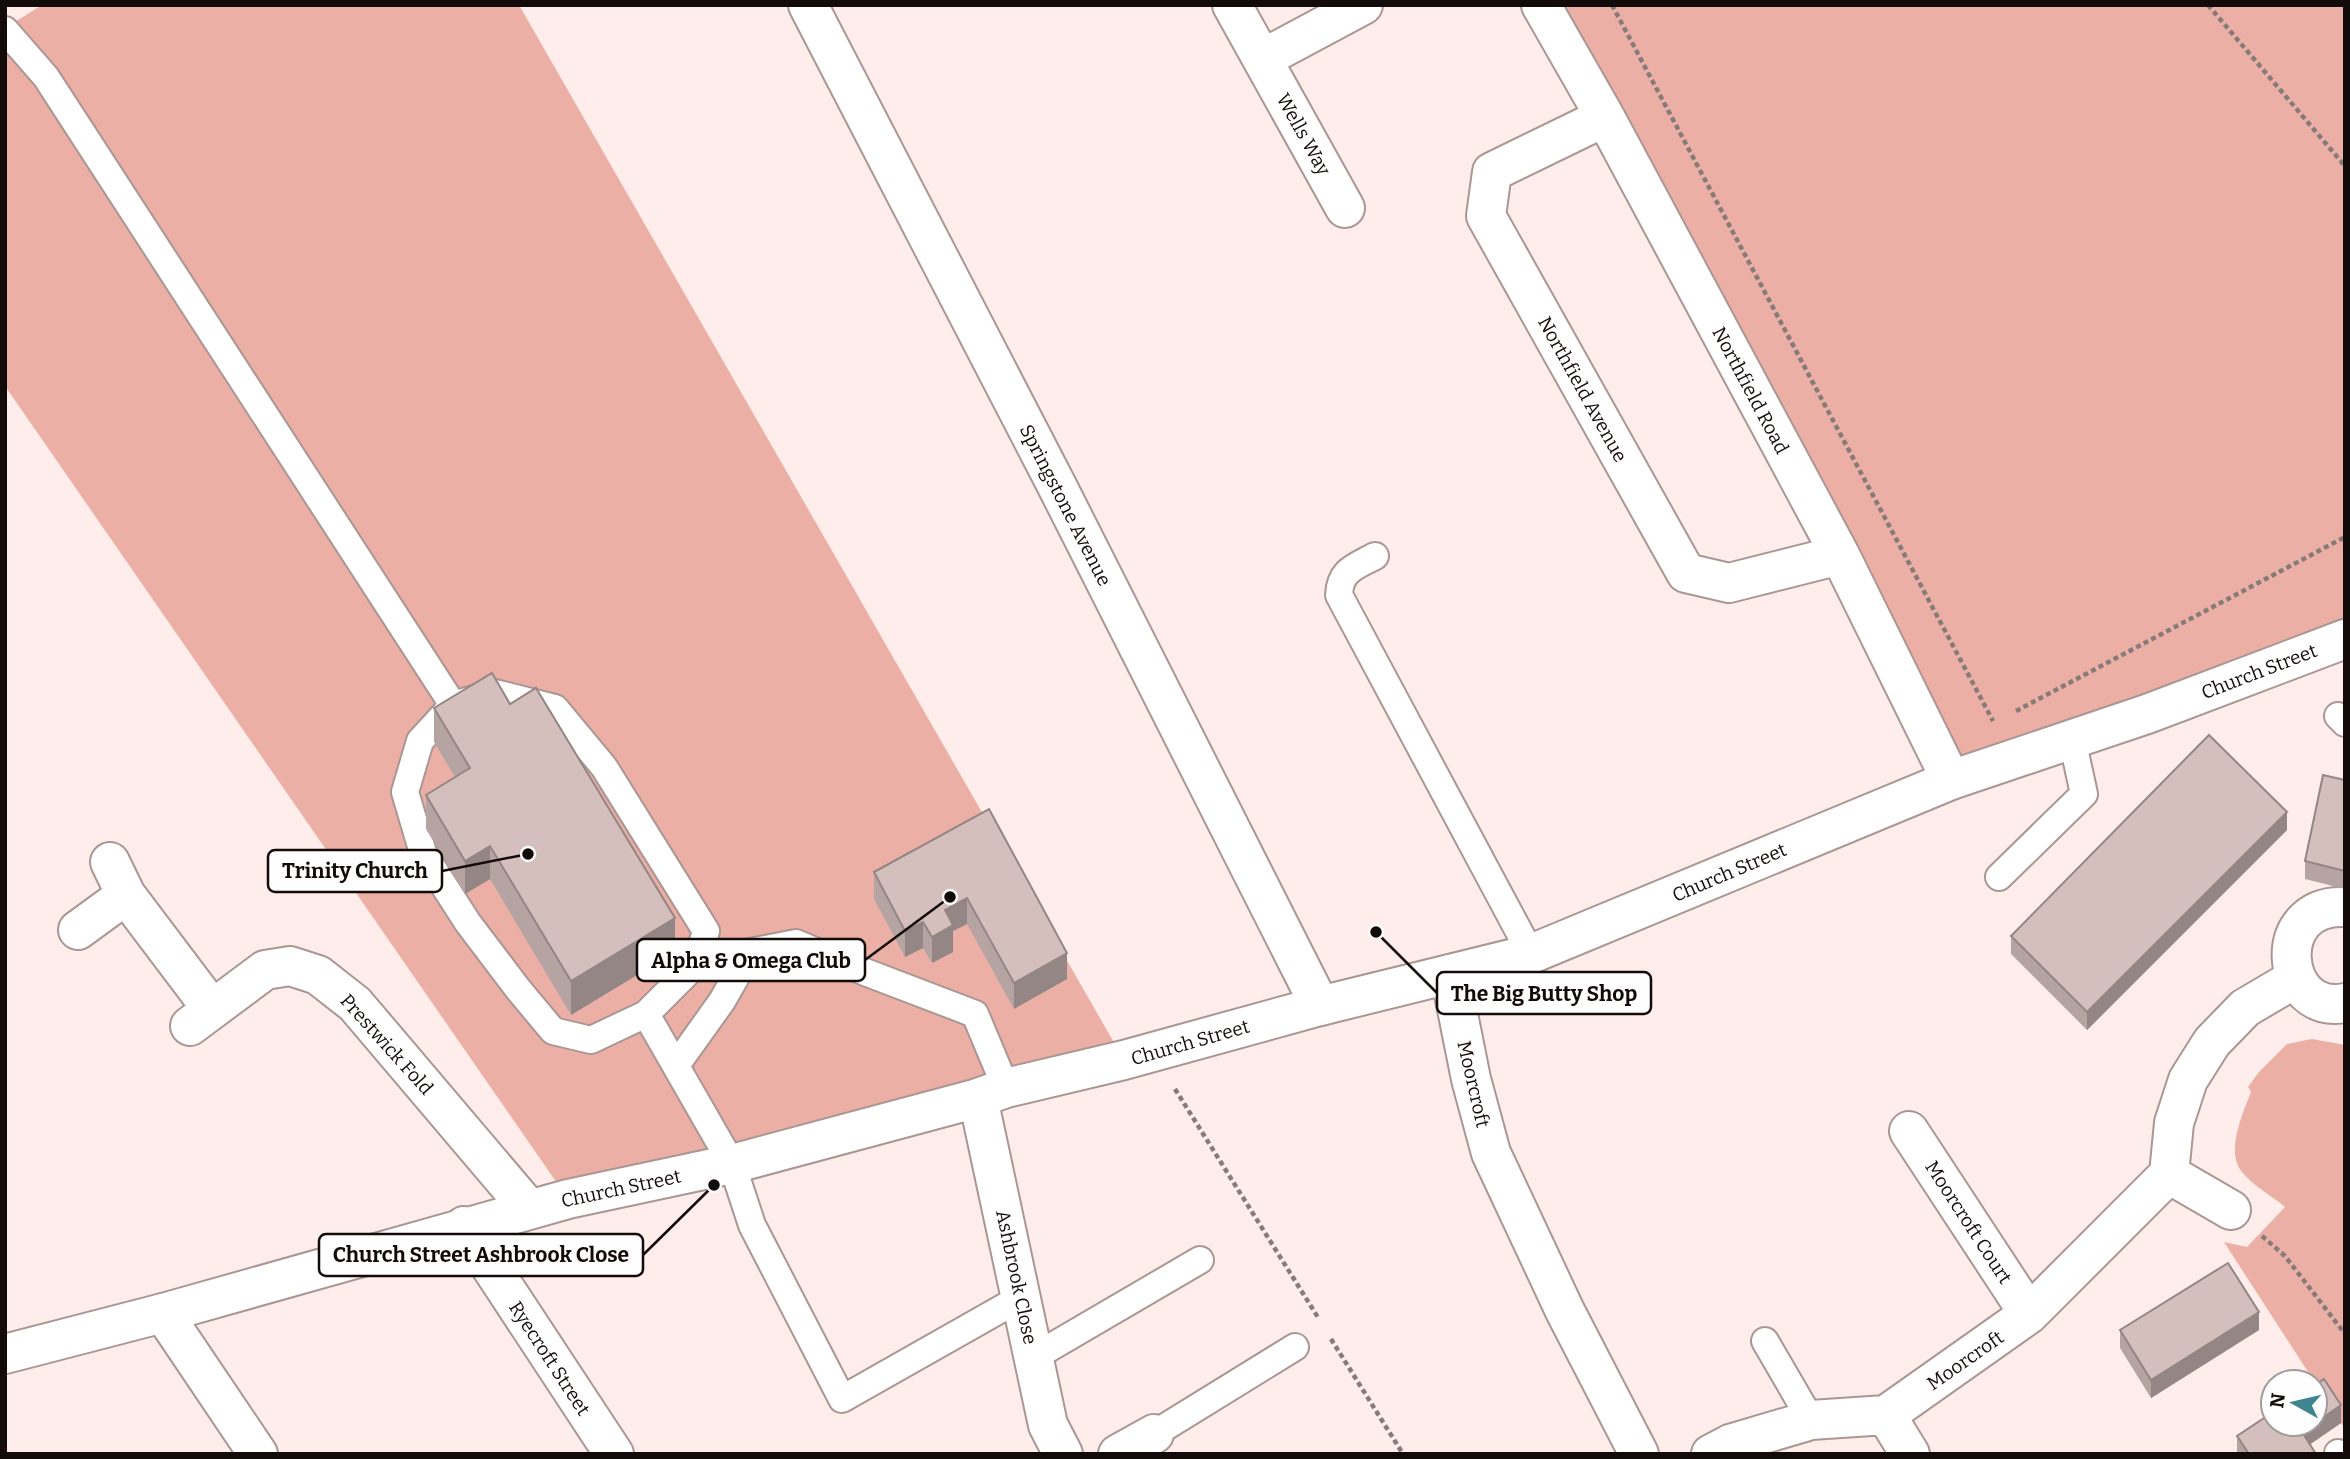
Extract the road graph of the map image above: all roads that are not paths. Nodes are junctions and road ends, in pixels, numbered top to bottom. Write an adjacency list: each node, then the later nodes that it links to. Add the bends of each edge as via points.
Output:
1 (808, 5): 24 (street, Springstone Avenue)
2 (1232, 5): 6 (street, Wells Way)
3 (1363, 5): 6 (street)
4 (1541, 5): 7 (street, Northfield Road)
5 (5, 30): 12 (lane, via 46,77)
6 (1262, 59): 8 (street, Wells Way)
7 (1605, 117): 9 (street, Northfield Road); 9 (street, Northfield Avenue, via 1492,172 1486,216 1686,573 1729,583)
8 (1345, 208)
9 (1840, 555): 14 (street, Northfield Road)
10 (1375, 556): 20 (lane, via 1348,571 1339,582 1339,596)
11 (2345, 639): 13 (street, Church Street)
12 (453, 705): 25 (lane, via 495,694 555,708 619,791 706,931 696,964); 25 (lane, via 420,741 405,792 423,853 468,923 553,1031 591,1040)
13 (2072, 739): 14 (street, Church Street); 16 (lane, via 2084,794)
14 (1951, 780): 20 (street, Church Street)
15 (110, 862): 17 (street, Prestwick Fold)
16 (1999, 877)
17 (126, 895): 19 (street); 31 (street, Prestwick Fold, via 201,1018 265,970 290,967 318,975 355,1004)
18 (2345, 907): 22 (street, via 2330,906 2310,915 2296,931 2290,954)
19 (78, 930)
20 (1531, 954): 21 (street, Church Street)
21 (1450, 974): 24 (street, Church Street); 49 (street, Moorcroft, via 1491,1153 1564,1311)
22 (2296, 978): 23 (street, via 2318,1000); 30 (street, via 2245,1008 2212,1042 2188,1080 2174,1123)
23 (2345, 1003)
24 (1320, 1006): 27 (street, Church Street)
25 (646, 1014): 26 (lane)
26 (677, 1064): 27 (lane, via 750,952 796,943 975,1014); 29 (lane)
27 (992, 1093): 29 (street, Church Street); 35 (street, Ashbrook Close)
28 (1909, 1131): 37 (street, Moorcroft Court)
29 (732, 1164): 31 (street, Church Street); 35 (lane, via 752,1225 842,1399)
30 (2169, 1174): 32 (street); 37 (street, Moorcroft)
31 (529, 1209): 33 (street, Church Street)
32 (2231, 1210)
33 (464, 1226): 36 (street, Church Street); 46 (street, Ryecroft Street)
34 (1200, 1260): 41 (lane)
35 (1021, 1297): 41 (street, Ashbrook Close)
36 (163, 1313): 40 (street, Church Street); 45 (street)
37 (2029, 1314): 42 (street, Moorcroft)
38 (1765, 1341): 43 (lane)
39 (1295, 1348): 44 (lane)
40 (5, 1354)
41 (1034, 1357): 47 (street, Ashbrook Close, via 1048,1425)
42 (1886, 1415): 43 (street); 51 (street)
43 (1811, 1420): 50 (street)
44 (1154, 1434): 48 (street)
45 (258, 1454)
46 (614, 1454)
47 (1063, 1454)
48 (1118, 1454)
49 (1639, 1454)
50 (1711, 1454)
51 (1910, 1454)

